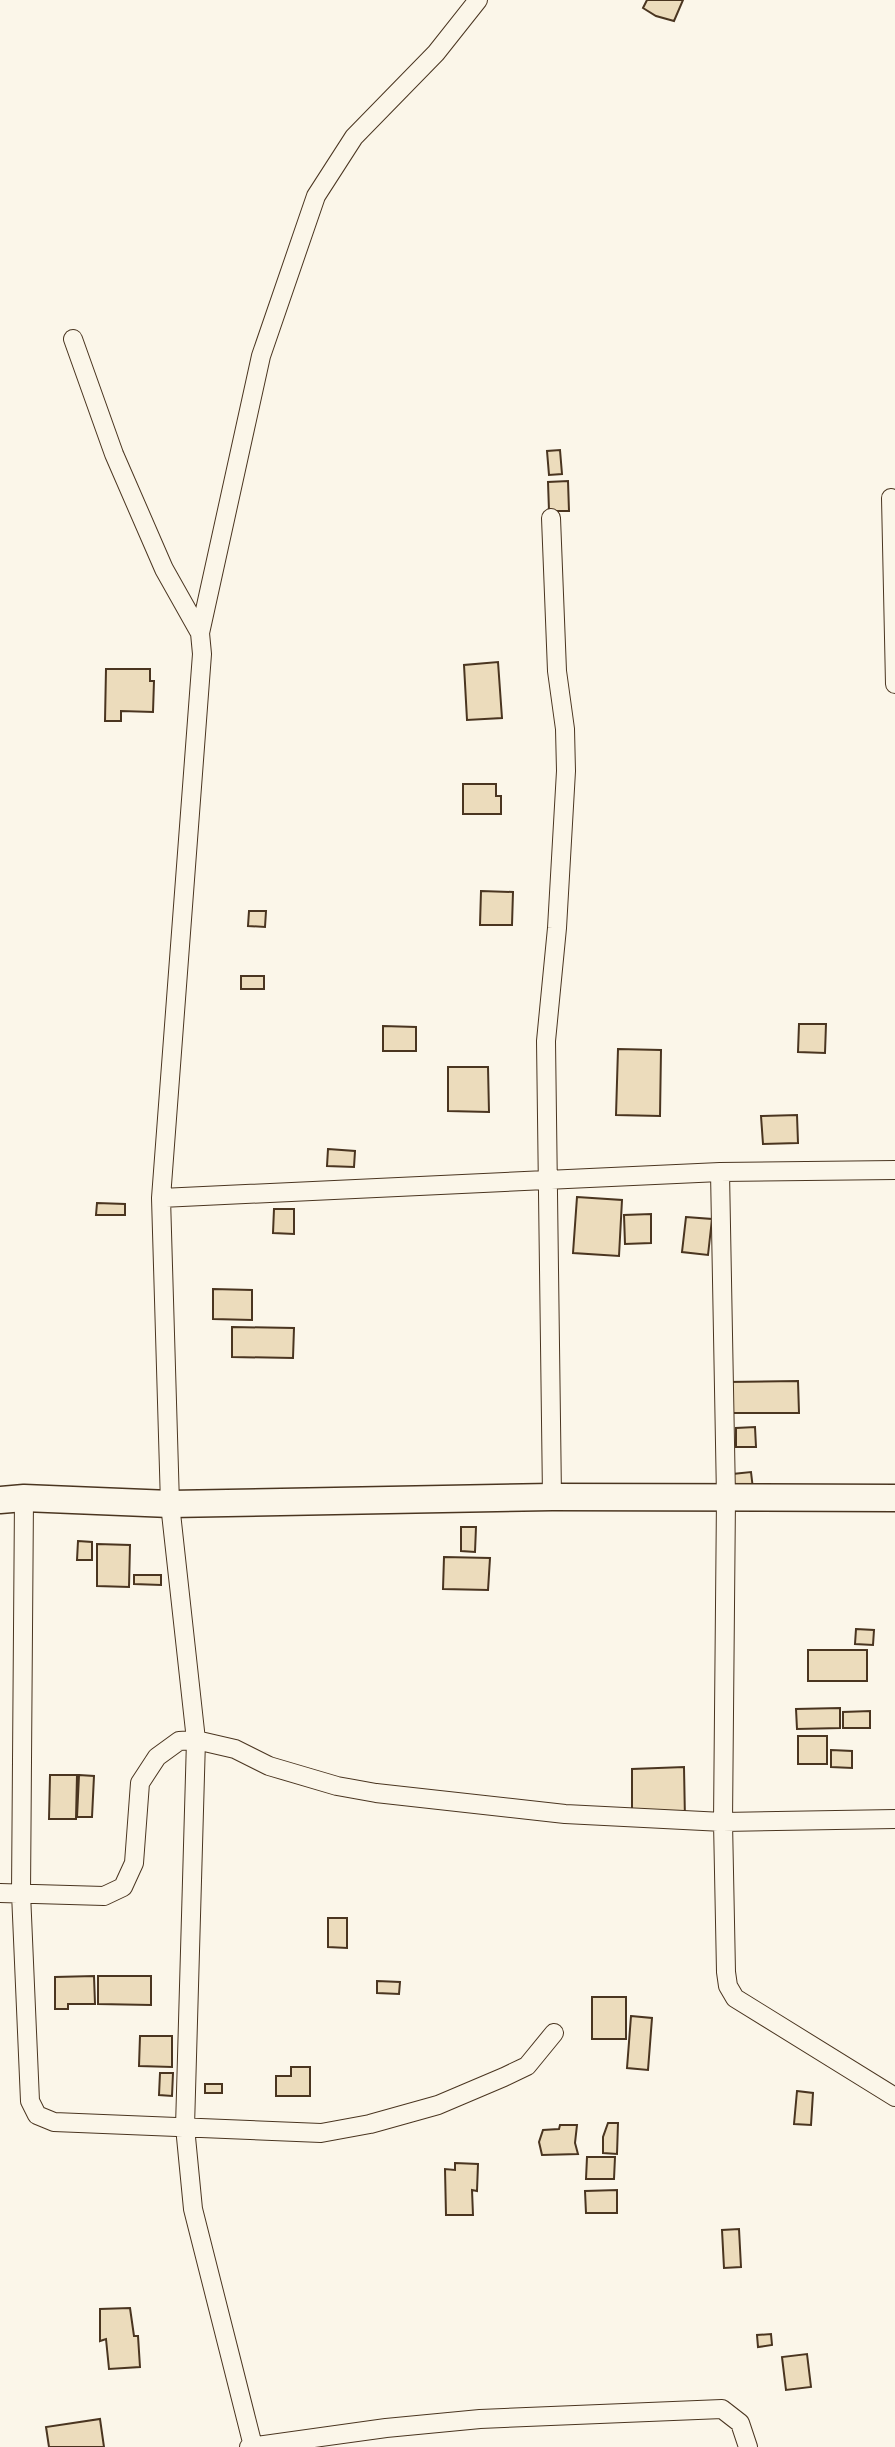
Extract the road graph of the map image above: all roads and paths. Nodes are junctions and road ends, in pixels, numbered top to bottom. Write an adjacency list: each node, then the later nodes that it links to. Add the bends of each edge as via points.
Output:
1 (478, 0): 5 (street, via 436,52 354,137 316,196 261,356)
2 (73, 339): 5 (street, via 114,454 164,569)
3 (891, 498): 6 (street)
4 (551, 519): 9 (street, via 566,771 546,1041)
5 (200, 633): 10 (street)
6 (895, 684)
7 (895, 1170): 8 (street)
8 (719, 1172): 9 (street); 12 (street)
9 (548, 1180): 10 (street); 11 (street)
10 (161, 1198): 15 (street)
11 (552, 1497): 12 (street); 15 (street)
12 (726, 1497): 13 (street); 18 (street)
13 (895, 1498)
14 (12, 1499): 15 (street); 20 (street)
15 (170, 1504): 16 (street)
16 (196, 1740): 18 (street, via 235,1749 269,1766 376,1793 565,1814); 20 (street, via 179,1741 157,1757 140,1783 134,1863 122,1887 104,1896); 23 (street)
17 (895, 1819): 18 (street)
18 (723, 1822): 22 (street, via 726,1972 735,1998)
19 (0, 1893): 20 (street)
20 (21, 1893): 23 (street, via 30,2101 37,2115 54,2122)
21 (554, 2033): 23 (street, via 527,2066 505,2077 438,2105 370,2124 321,2133)
22 (895, 2097)
23 (185, 2127): 24 (street, via 193,2209)
24 (251, 2447): 25 (street, via 480,2419 722,2409 740,2423)
25 (748, 2447)

